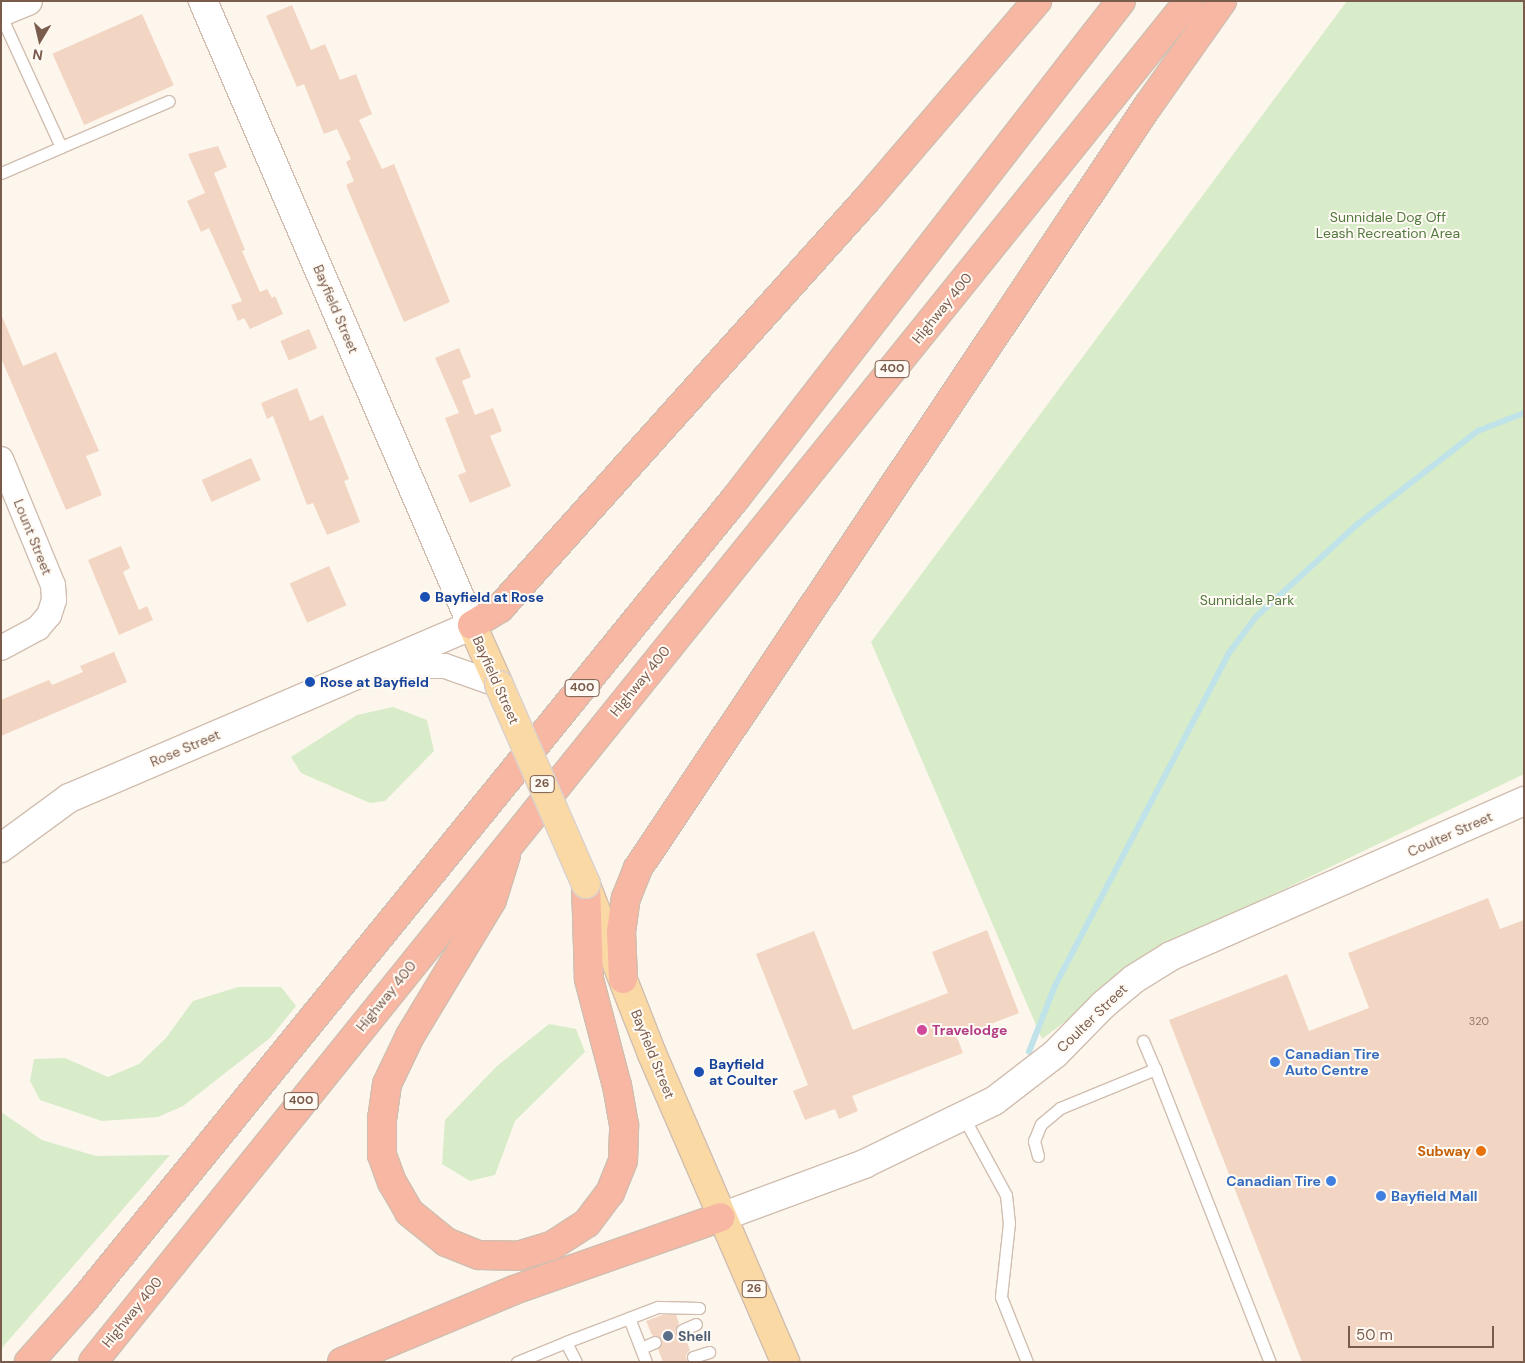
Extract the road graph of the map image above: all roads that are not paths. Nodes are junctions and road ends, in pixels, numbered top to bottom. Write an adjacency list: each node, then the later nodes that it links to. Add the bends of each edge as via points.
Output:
1 (28, 1): 7 (street)
2 (203, 1): 13 (street, Bayfield Street)
3 (1037, 1): 13 (highway, via 869,197 500,608)
4 (1121, 1): 36 (highway, 400, via 735,499 96,1285)
5 (1189, 1): 18 (highway, Highway 400 / 400)
6 (1222, 1): 21 (highway, via 1148,106 638,868 626,898 621,932)
7 (1, 12)
8 (1, 16): 10 (lane)
9 (169, 101): 10 (lane)
10 (61, 147): 11 (lane)
11 (1, 173)
12 (1, 460): 14 (street, Lount Street, via 53,585 54,600 49,615 38,628)
13 (472, 625): 15 (street, Rose Street); 16 (main road, Bayfield Street / 26)
14 (1, 648)
15 (380, 666): 16 (street, Rose Street, via 445,666); 19 (street, Rose Street, via 69,798)
16 (499, 684): 20 (main road, Bayfield Street / 26, bridge)
17 (1524, 801): 24 (street, Coulter Street, via 1171,956 1134,979 1103,1005 1024,1080)
18 (510, 840): 20 (highway, via 492,900 410,1036 387,1084 382,1118 382,1155 392,1182 409,1212 446,1242 479,1255 518,1256 552,1245 586,1223 610,1193 623,1160 624,1125 617,1086 589,979); 37 (highway, Highway 400 / 400)
19 (1, 848)
20 (586, 884): 21 (main road, Bayfield Street / 26)
21 (623, 979): 26 (main road, Bayfield Street / 26)
22 (1143, 1041): 23 (lane)
23 (1155, 1069): 25 (lane, via 1060,1108 1041,1124 1034,1141); 44 (lane)
24 (964, 1118): 26 (street, Coulter Street, via 864,1164); 43 (lane, via 1006,1195 1009,1223 1000,1287 1001,1304)
25 (1038, 1156)
26 (721, 1217): 38 (highway, via 514,1290); 42 (main road, Bayfield Street / 26)
27 (699, 1308): 28 (lane, via 658,1307)
28 (629, 1318): 31 (lane); 33 (lane)
29 (696, 1324): 30 (lane)
30 (682, 1330)
31 (566, 1342): 39 (lane); 40 (lane)
32 (655, 1342): 33 (lane)
33 (641, 1348): 41 (lane)
34 (709, 1352): 35 (lane)
35 (693, 1357)
36 (28, 1362)
37 (93, 1362)
38 (342, 1362)
39 (517, 1362)
40 (576, 1362)
41 (646, 1362)
42 (785, 1362)
43 (1027, 1362)
44 (1270, 1362)

